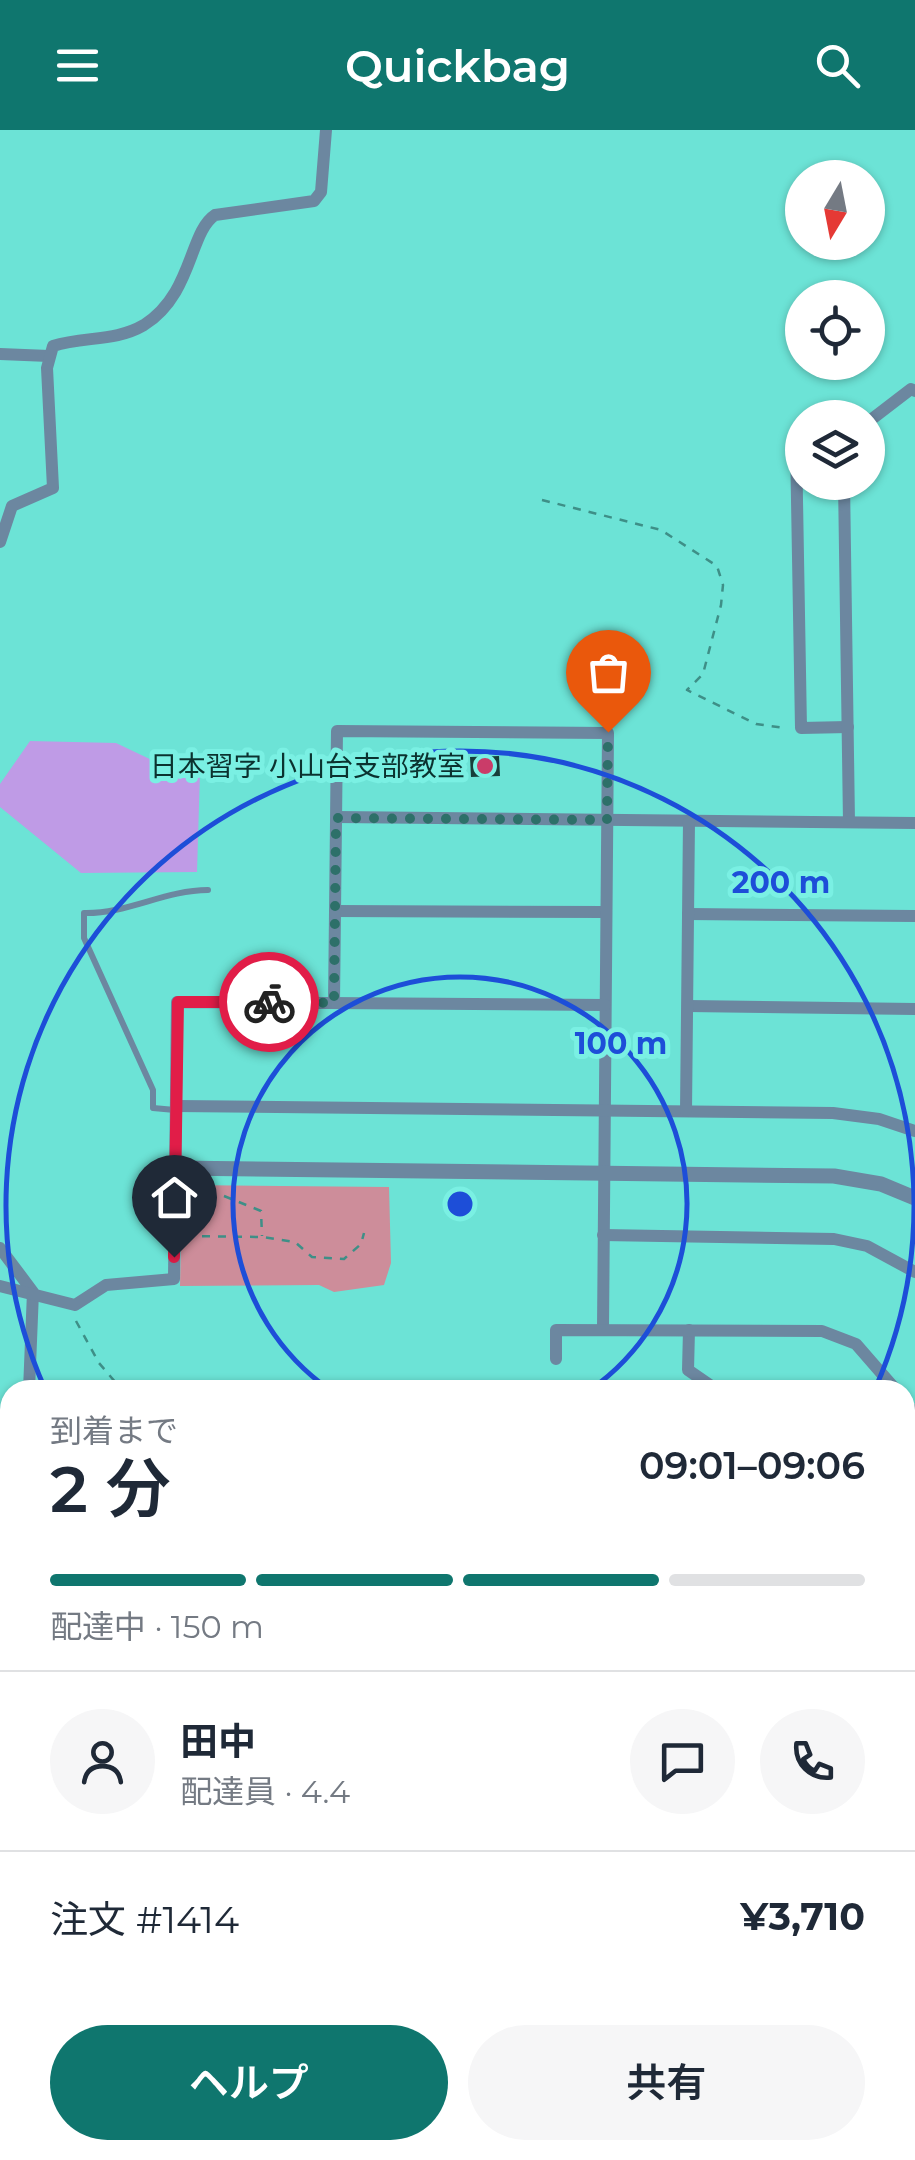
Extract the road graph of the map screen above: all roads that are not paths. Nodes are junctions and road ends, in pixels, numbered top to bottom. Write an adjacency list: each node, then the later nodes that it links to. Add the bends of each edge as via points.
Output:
1 (326, 130): 3 (street, via 314,202 215,215 204,226 181,289 160,313 117,338 53,346)
2 (0, 354): 3 (street)
3 (49, 356): 8 (street, via 53,488)
4 (915, 391): 5 (street)
5 (885, 409)
6 (800, 500): 10 (street, via 802,728)
7 (844, 500): 10 (street)
8 (6, 505): 9 (street)
9 (0, 542)
10 (848, 727): 14 (street)
11 (336, 818): 12 (street); 12 (street, via 336,731 608,732); 17 (street)
12 (607, 820): 13 (street); 18 (street)
13 (689, 821): 14 (street); 19 (street)
14 (849, 822): 15 (street)
15 (915, 823)
16 (208, 890): 25 (lane, via 177,892 109,914 84,913 84,938 152,1090 153,1108)
17 (335, 910): 18 (street); 21 (street)
18 (606, 912): 22 (street)
19 (688, 914): 20 (street); 23 (street)
20 (915, 916)
21 (334, 1003): 22 (street); 25 (street, via 178,1002)
22 (605, 1005): 26 (street)
23 (688, 1006): 24 (street); 27 (street)
24 (915, 1009)
25 (176, 1108): 26 (street); 29 (street)
26 (605, 1111): 27 (street); 30 (street)
27 (686, 1111): 28 (street, via 850,1114)
28 (915, 1131)
29 (176, 1168): 30 (street); 36 (street, via 174,1279 106,1285 75,1304)
30 (604, 1173): 31 (street, via 834,1176); 32 (street)
31 (915, 1198)
32 (603, 1235): 34 (street, via 834,1239 868,1246); 37 (street)
33 (0, 1248): 36 (street)
34 (915, 1272)
35 (0, 1286): 36 (street)
36 (33, 1292): 40 (street)
37 (603, 1329): 38 (street); 39 (street, via 556,1330)
38 (689, 1330): 41 (street, via 688,1370); 42 (street, via 834,1333 866,1352)
39 (556, 1359)
40 (29, 1380)
41 (702, 1380)
42 (888, 1380)

